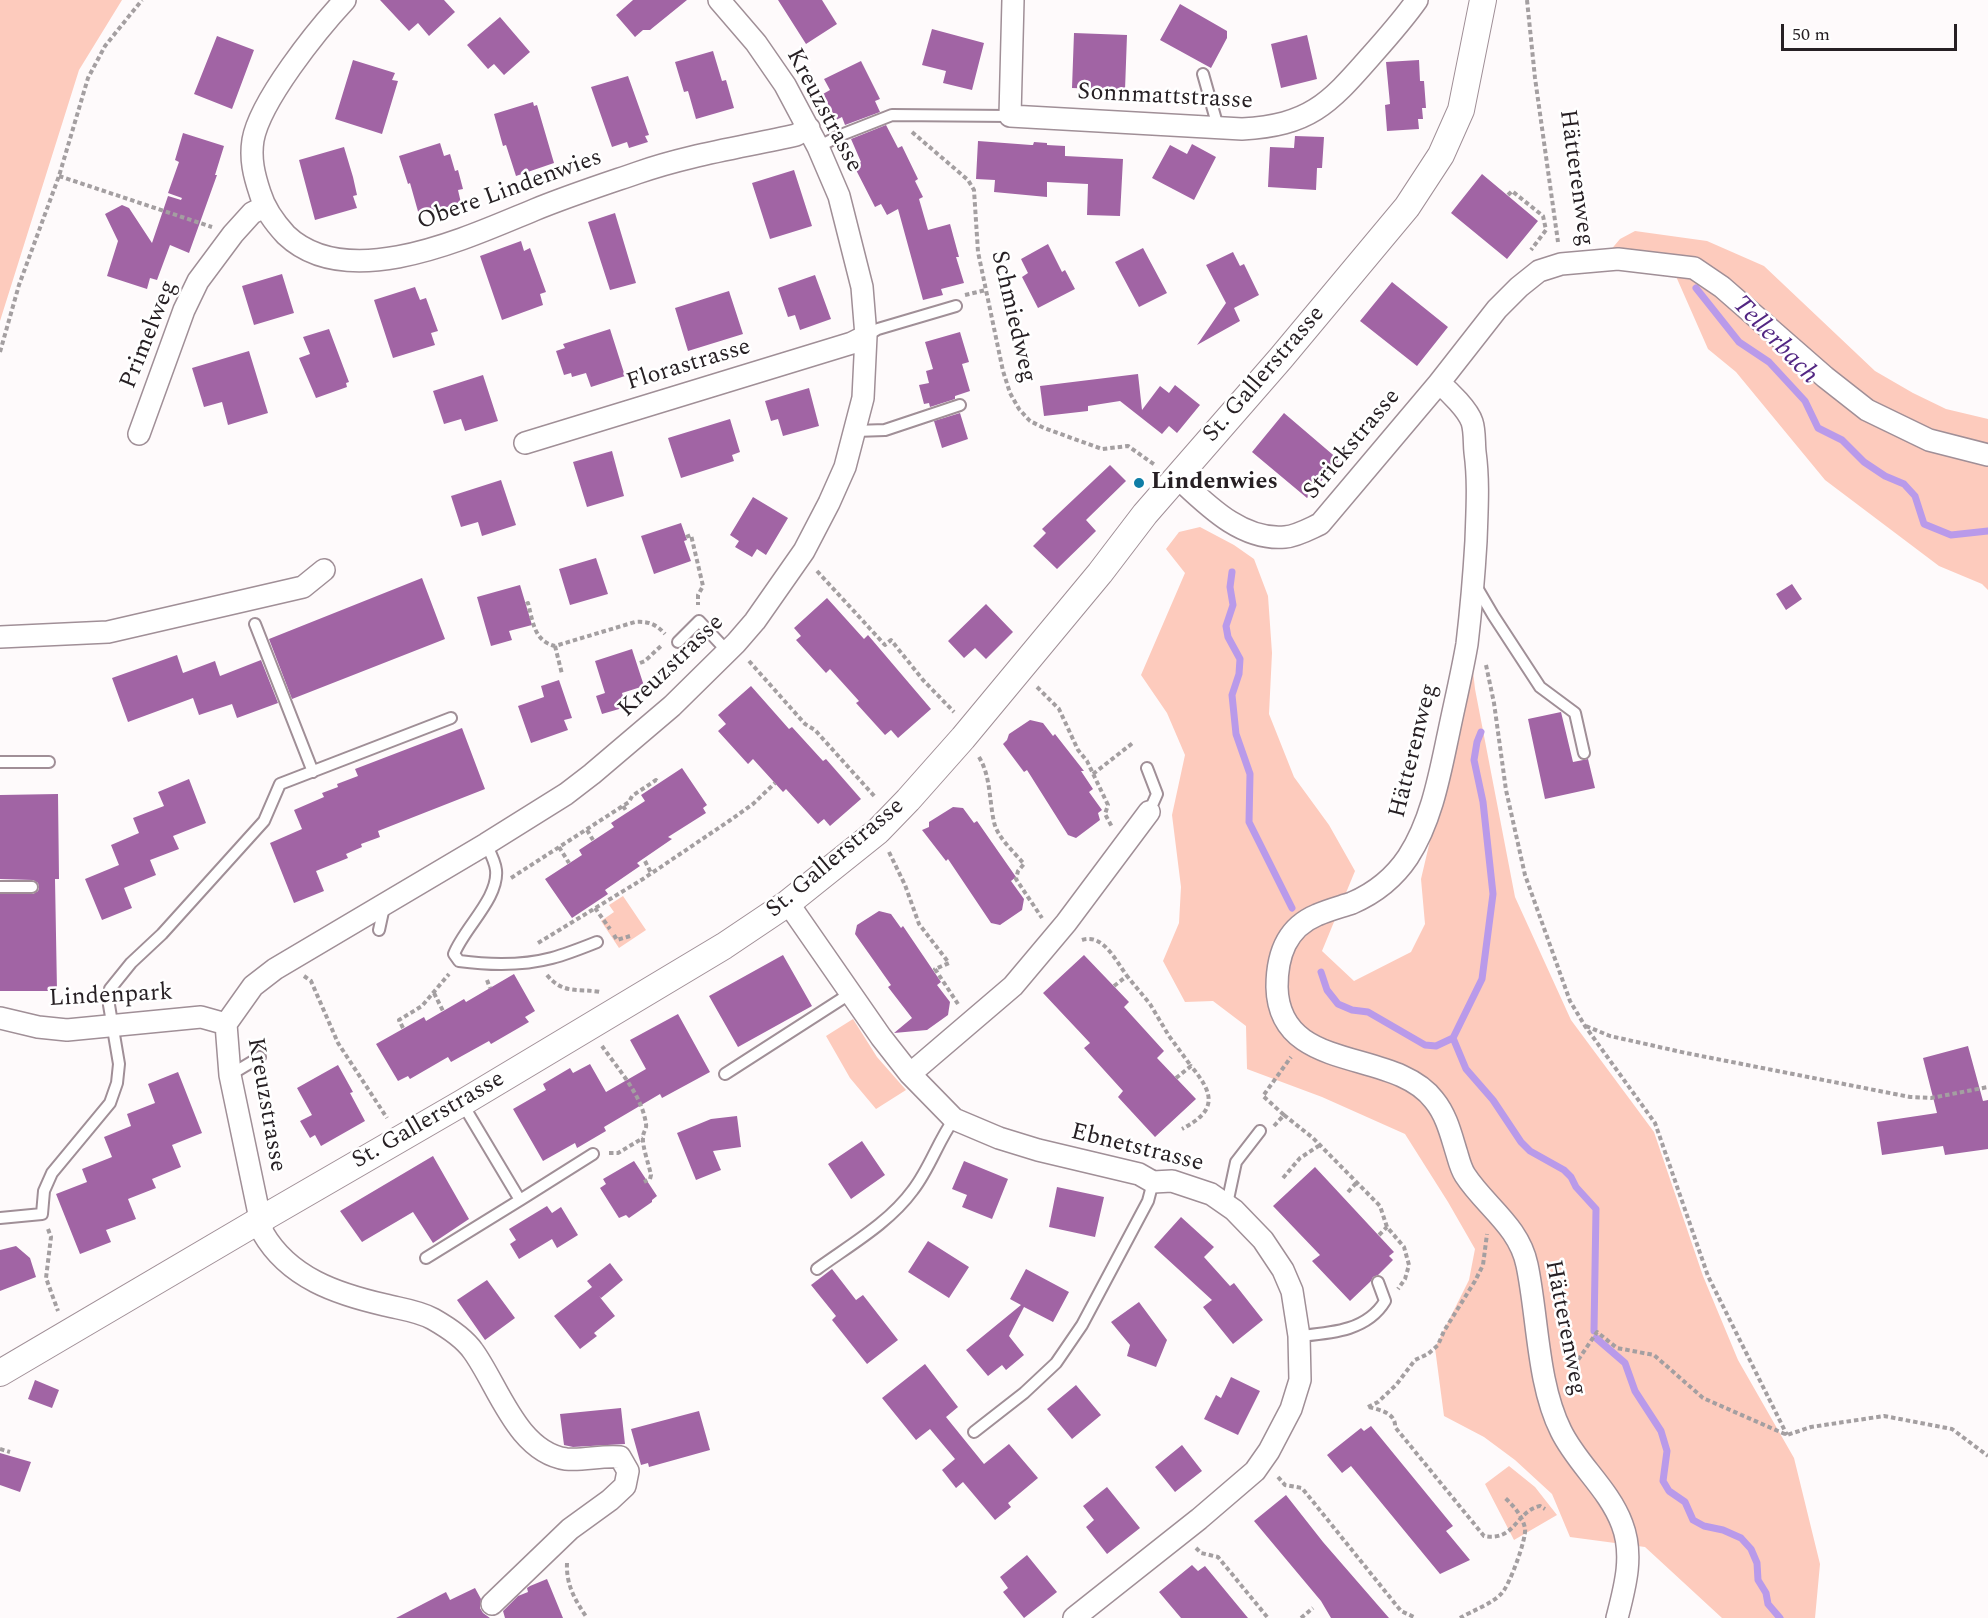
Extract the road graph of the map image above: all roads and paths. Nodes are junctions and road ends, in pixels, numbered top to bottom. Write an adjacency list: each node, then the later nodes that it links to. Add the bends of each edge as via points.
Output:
1 (142, 0): 13 (path, via 105,46 88,78)
2 (345, 0): 15 (street, Obere Lindenwies, via 283,79 259,123 252,168)
3 (719, 0): 12 (street, Kreuzstrasse, via 767,58)
4 (1013, 0): 10 (street)
5 (1417, 0): 11 (street, Sonnmattstrasse, via 1329,102 1295,120 1267,128)
6 (1483, 0): 32 (street, St. Gallerstrasse, via 1461,110 1441,155 1407,207 1281,358)
7 (1527, 0): 17 (path, Hätterenweg)
8 (1203, 74): 11 (lane)
9 (892, 115): 10 (lane); 12 (lane, via 841,135); 21 (path, Schmiedweg, via 968,180 974,190 978,252)
10 (1010, 116): 11 (street, Sonnmattstrasse)
11 (1218, 127)
12 (813, 138): 15 (street, Obere Lindenwies, via 796,135 650,168 430,250 377,260 339,261 303,249 277,226); 24 (street, Kreuzstrasse, via 839,196 862,287)
13 (59, 176): 18 (path); 25 (path, via 19,285)
14 (1508, 195): 16 (path, via 1512,191 1543,216)
15 (264, 207): 18 (street, Primelweg, via 252,213)
16 (1546, 230): 17 (path); 19 (path)
17 (1556, 232): 20 (path, Hätterenweg)
18 (232, 234): 29 (street, Primelweg, via 198,281 183,310)
19 (1530, 250)
20 (1561, 264): 26 (street, Hätterenweg, via 1539,271 1518,287); 31 (street, via 1618,259 1694,268 1722,287 1867,410 1929,440)
21 (986, 290): 22 (path); 32 (path, Schmiedweg, via 1010,393 1030,421 1102,449 1128,446)
22 (970, 294)
23 (956, 306): 24 (lane)
24 (866, 336): 28 (street, Kreuzstrasse, via 863,398); 30 (street, Florastrasse)
25 (0, 352)
26 (1439, 383): 32 (street, Strickstrasse, via 1320,524 1304,532 1286,537 1261,536 1230,522); 36 (street, Hätterenweg, via 1472,420 1479,484)
27 (960, 405): 28 (lane, via 885,429)
28 (855, 431): 34 (street, Kreuzstrasse, via 851,468)
29 (139, 434)
30 (525, 443)
31 (1988, 455)
32 (1166, 471): 78 (street, St. Gallerstrasse, via 1145,514 963,738 878,831)
33 (686, 537): 38 (path, via 691,535 703,586 698,595)
34 (804, 551): 43 (street, Kreuzstrasse); 49 (path, via 885,645 891,639)
35 (324, 570): 40 (street, via 303,587 108,632)
36 (1473, 580): 53 (lane, via 1540,687 1575,713); 100 (street, Hätterenweg, via 1466,646 1442,763 1418,843 1389,881 1353,902 1313,916 1295,929 1281,951 1278,1003 1286,1022)
37 (526, 604): 42 (path, via 538,636)
38 (699, 621): 41 (lane); 43 (lane)
39 (255, 624): 57 (lane)
40 (0, 637)
41 (673, 640): 42 (path, via 646,621)
42 (555, 646): 47 (path)
43 (732, 648): 61 (path, via 815,730); 67 (street, Kreuzstrasse, via 592,774)
44 (658, 651): 46 (path)
45 (1485, 660): 97 (path, via 1506,790 1525,875 1570,1001)
46 (640, 663)
47 (562, 674)
48 (1033, 682): 58 (path, via 1059,709)
49 (959, 717)
50 (451, 718): 57 (lane)
51 (1134, 742): 58 (path)
52 (974, 749): 82 (path, via 987,778 994,824 1024,864 1016,879)
53 (1584, 753)
54 (0, 762): 55 (lane)
55 (49, 762)
56 (1147, 768): 64 (lane, via 1157,794)
57 (313, 772): 96 (lane, via 280,784 264,821 110,989)
58 (1093, 774): 69 (path, via 1108,805 1105,814)
59 (658, 783): 62 (path, via 656,780)
60 (775, 783): 73 (path, via 753,804)
61 (880, 803)
62 (623, 806): 63 (path); 65 (path)
63 (627, 812)
64 (1149, 812): 69 (street)
65 (586, 830): 66 (path); 70 (path)
66 (593, 840)
67 (486, 844): 77 (street, Kreuzstrasse); 84 (lane, via 496,871 495,887 459,942 454,954)
68 (885, 846): 94 (path, via 919,924 949,963 935,969)
69 (1124, 846): 82 (street)
70 (559, 848): 72 (path); 74 (path)
71 (645, 861): 73 (path)
72 (569, 863)
73 (651, 873): 79 (path)
74 (515, 876)
75 (0, 887): 76 (lane)
76 (32, 887)
77 (385, 903): 80 (lane); 95 (street, Kreuzstrasse, via 275,969 253,986)
78 (788, 903): 90 (street, Ebnetstrasse); 108 (street, St. Gallerstrasse, via 657,987)
79 (595, 908): 81 (path, via 618,940); 85 (path, via 540,942 530,952)
80 (379, 930)
81 (630, 936)
82 (1064, 940): 87 (path, via 1097,940); 94 (street)
83 (597, 942): 85 (lane)
84 (459, 961): 85 (lane, via 482,965); 89 (path)
85 (536, 961): 91 (path, via 553,983 572,991 598,991)
86 (302, 975): 111 (path, via 311,981 338,1043)
87 (1126, 975): 88 (path); 102 (path)
88 (1114, 986)
89 (434, 993): 92 (path); 98 (path, via 399,1020)
90 (851, 993): 103 (lane); 104 (street, Ebnetstrasse)
91 (608, 997)
92 (443, 1011)
93 (0, 1018): 96 (street, Lindenpark, via 38,1027)
94 (970, 1023): 104 (street)
95 (226, 1024): 96 (street, Lindenpark, via 201,1017); 105 (street, Kreuzstrasse)
96 (113, 1026): 125 (lane, via 119,1064 110,1103 52,1173 44,1191)
97 (1585, 1026): 107 (path, via 1610,1036 1686,1053 1910,1097 1931,1098); 139 (path, via 1655,1123 1708,1276)
98 (403, 1028)
99 (598, 1040): 114 (path, via 639,1103 647,1126)
100 (1303, 1040): 109 (path, via 1263,1096); 124 (street, Hätterenweg, via 1337,1056 1388,1071 1417,1084 1432,1097 1446,1119 1463,1173)
101 (260, 1057): 105 (lane)
102 (1191, 1066): 106 (path); 112 (path, via 1210,1096 1207,1110)
103 (725, 1074)
104 (910, 1074): 110 (street, Ebnetstrasse)
105 (230, 1075): 127 (street, Kreuzstrasse)
106 (1176, 1078)
107 (1988, 1087)
108 (462, 1103): 122 (lane); 127 (street, St. Gallerstrasse)
109 (1284, 1115): 113 (path, via 1270,1130); 115 (path)
110 (954, 1119): 119 (street, Ebnetstrasse, via 1038,1150 1139,1174); 131 (lane, via 901,1205)
111 (390, 1124)
112 (1182, 1129)
113 (1260, 1131): 123 (lane, via 1236,1162)
114 (643, 1138): 116 (path, via 618,1153); 118 (path, via 651,1175)
115 (1320, 1145): 117 (path, via 1300,1158); 120 (path)
116 (593, 1154): 122 (lane)
117 (1283, 1178)
118 (644, 1182)
119 (1153, 1182): 123 (street, Ebnetstrasse, via 1172,1181 1211,1194); 138 (lane, via 1148,1202 1082,1324 1056,1363)
120 (1357, 1182): 121 (path); 128 (path, via 1380,1206)
121 (1348, 1192)
122 (520, 1200): 130 (lane)
123 (1227, 1204): 135 (street, Ebnetstrasse, via 1251,1226 1283,1270 1292,1291)
124 (1491, 1206): 146 (path, via 1483,1265 1438,1345 1415,1360 1378,1402 1368,1407 1392,1417 1395,1427 1485,1536 1501,1536); 157 (street, Hätterenweg, via 1514,1232 1527,1261 1548,1394 1561,1432 1623,1524 1627,1578)
125 (42, 1214): 126 (lane); 134 (path, via 51,1237 46,1278)
126 (0, 1218)
127 (260, 1220): 137 (street, St. Gallerstrasse); 147 (street, Kreuzstrasse, via 271,1247 311,1280 354,1298 432,1318 452,1332 472,1349 514,1420 545,1451 566,1459 620,1457 628,1471 625,1486)
128 (1387, 1227): 129 (path); 133 (path, via 1404,1247 1409,1266 1405,1279)
129 (1379, 1235)
130 (426, 1258)
131 (817, 1269)
132 (1378, 1282): 133 (lane)
133 (1385, 1301): 135 (lane, via 1365,1323 1346,1330)
134 (58, 1312)
135 (1299, 1336): 152 (street, Ebnetstrasse, via 1300,1380 1291,1409 1255,1471)
136 (1560, 1338): 139 (path, via 1576,1364 1597,1332 1617,1348 1654,1355 1703,1398)
137 (0, 1373)
138 (974, 1432)
139 (1787, 1436): 142 (path, via 1811,1426 1884,1416 1952,1429)
140 (0, 1449): 141 (path)
141 (10, 1452)
142 (1988, 1456)
143 (1285, 1485): 155 (path, via 1302,1488 1401,1611)
144 (1504, 1497): 146 (path)
145 (1545, 1509): 146 (path, via 1532,1508)
146 (1521, 1519): 156 (path, via 1526,1529 1524,1542 1510,1582 1501,1595)
147 (570, 1529): 149 (street); 151 (path, via 567,1572 572,1595)
148 (1201, 1554): 153 (path, via 1218,1557)
149 (492, 1604)
150 (1313, 1608): 154 (path)
151 (587, 1618)
152 (1074, 1618)
153 (1268, 1618)
154 (1301, 1618)
155 (1416, 1618)
156 (1460, 1618)
157 (1617, 1618)

